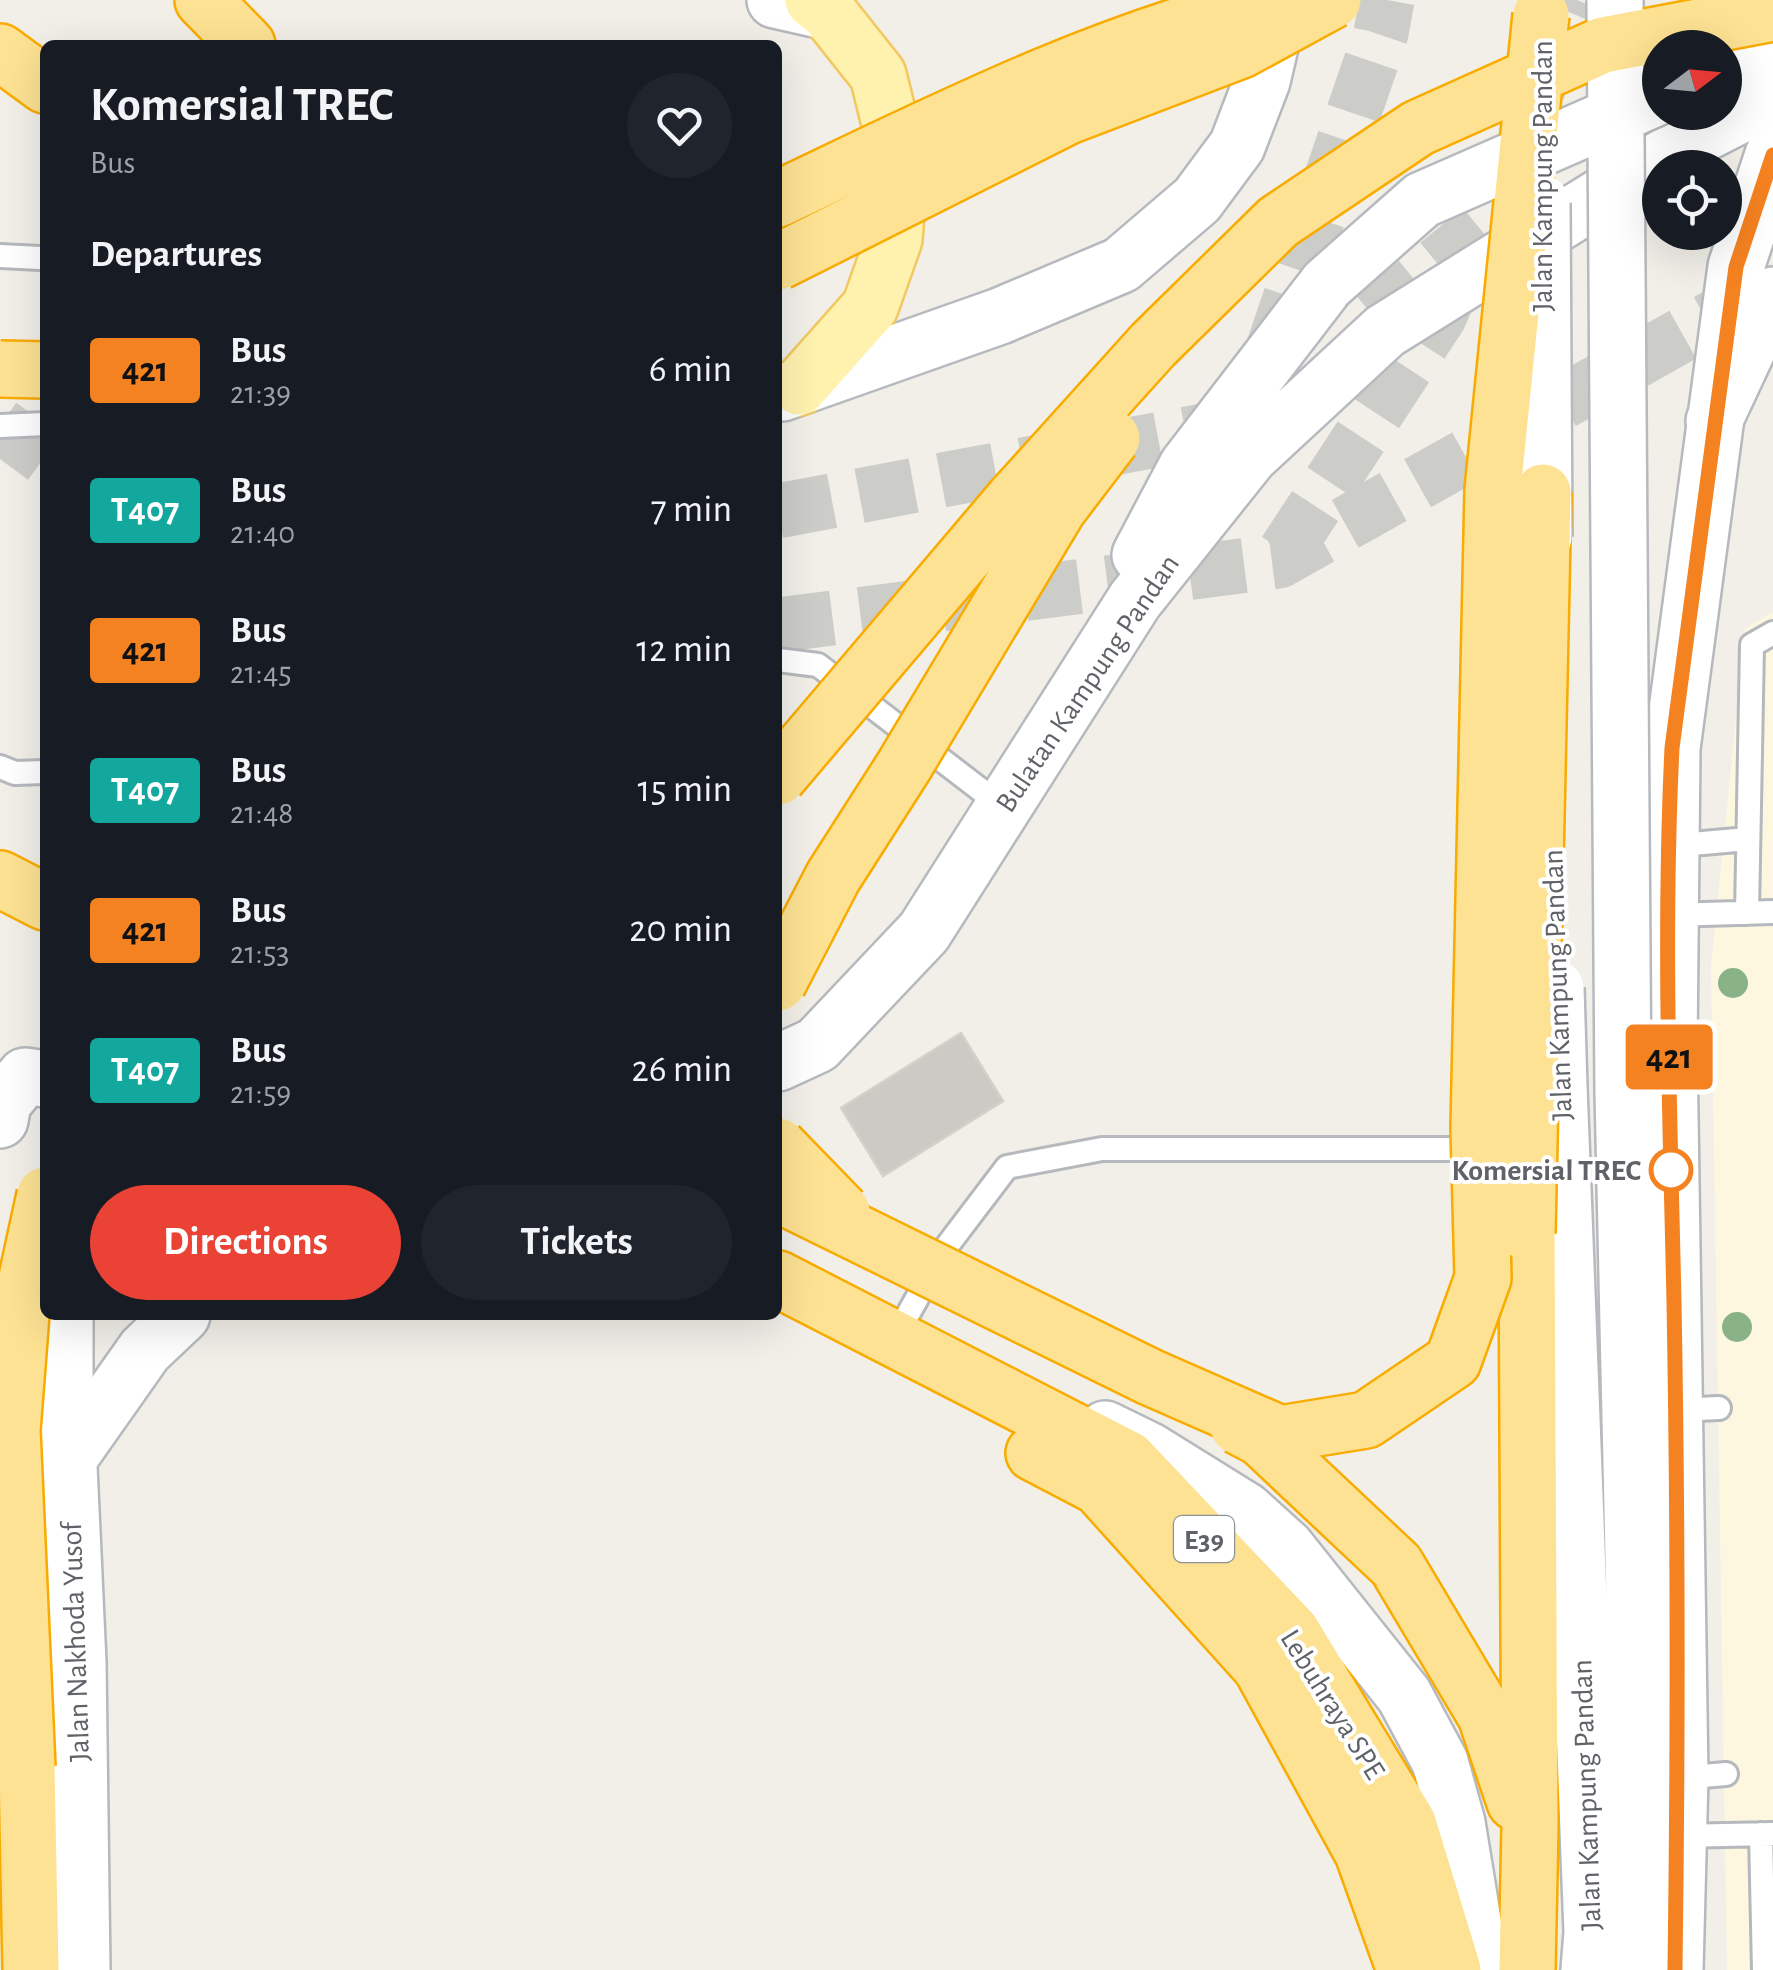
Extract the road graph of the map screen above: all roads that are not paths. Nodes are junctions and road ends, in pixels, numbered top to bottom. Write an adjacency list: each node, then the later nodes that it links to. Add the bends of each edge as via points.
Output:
1 (203, 0): 9 (highway)
2 (775, 0): 5 (main road)
3 (1274, 0): 17 (highway, bridge, via 1201,17 1086,58); 25 (main road, via 1277,17 1262,81 1237,146 1197,200 1121,265 1000,316)
4 (1333, 0): 21 (highway, bridge, via 1241,50 1068,116)
5 (821, 6): 25 (main road, via 878,75 900,164 894,239 870,307)
6 (1542, 8): 29 (main road, Jalan Kampung Pandan, bridge); 50 (highway, bridge, via 1493,490 1480,1108 1483,1278 1453,1361 1366,1420 1280,1434)
7 (1773, 9): 8 (highway, bridge)
8 (1609, 23): 18 (highway, bridge, via 1418,128); 74 (main road, Jalan Kampung Pandan, bridge)
9 (241, 40)
10 (0, 52): 13 (highway)
11 (1773, 63): 12 (main road)
12 (1742, 68)
13 (40, 81)
14 (1773, 98): 36 (main road, Bulatan Kampung Pandan, via 1694,139 1386,331 1250,456 1135,600)
15 (1642, 104): 36 (main road, bridge, via 1422,200 1327,284 1187,466)
16 (1773, 155): 26 (main road, via 1736,267)
17 (782, 197)
18 (1278, 222): 35 (highway, bridge, via 1153,345); 44 (highway, bridge, via 1058,508 833,877)
19 (0, 256): 20 (lane)
20 (40, 258)
21 (782, 260)
22 (1773, 295): 26 (main road)
23 (0, 369): 24 (highway, bridge)
24 (40, 370)
25 (788, 390)
26 (1714, 421): 38 (main road, via 1672,748)
27 (40, 424): 28 (lane)
28 (0, 426)
29 (1543, 492): 71 (highway, bridge, via 1527,1232); 73 (main road, Jalan Kampung Pandan, bridge, via 1592,1932)
30 (1486, 594): 46 (lane)
31 (1773, 633): 37 (lane, via 1752,645)
32 (782, 660): 36 (lane, via 818,664)
33 (0, 768): 34 (lane)
34 (40, 772)
35 (782, 772)
36 (1014, 791): 45 (main road, Bulatan Kampung Pandan, via 924,932 817,1045)
37 (1748, 839): 38 (lane); 42 (lane)
38 (1669, 846): 43 (main road)
39 (0, 850): 40 (highway)
40 (40, 866)
41 (1773, 912): 42 (lane)
42 (1747, 913): 43 (lane)
43 (1668, 916): 65 (main road, via 1697,1409 1703,1776)
44 (782, 975)
45 (782, 1060)
46 (1503, 1069)
47 (40, 1078): 48 (main road, via 25,1076)
48 (0, 1120)
49 (782, 1150): 72 (highway, bridge, via 858,1228 1261,1438 1396,1565 1486,1716 1535,1863)
50 (782, 1196)
51 (782, 1264): 58 (main road)
52 (782, 1281): 69 (highway, Lebuhraya SPE / E39, via 1128,1459 1292,1632 1408,1823)
53 (40, 1315): 59 (lane, bridge)
54 (41, 1320): 66 (highway, bridge, via 12,1430)
55 (46, 1320): 60 (main road, Jalan Nakhoda Yusof)
56 (177, 1320): 60 (main road, via 144,1350)
57 (782, 1320): 68 (highway, Lebuhraya SPE / E39, via 1099,1487 1261,1668 1364,1853)
58 (902, 1324): 61 (lane, via 944,1250 1007,1167 1102,1150 1506,1149); 70 (main road, via 1150,1451 1246,1510 1286,1547 1404,1695 1440,1762 1457,1823)
59 (0, 1389)
60 (69, 1458): 63 (main road, Jalan Nakhoda Yusof)
61 (1518, 1485)
62 (0, 1622): 63 (main road, via 41,1616 63,1632)
63 (78, 1662): 67 (main road, Jalan Nakhoda Yusof)
64 (1767, 1834): 65 (lane); 76 (lane)
65 (1677, 1836): 75 (main road)
66 (31, 1970)
67 (82, 1970)
68 (1405, 1970)
69 (1453, 1970)
70 (1480, 1970)
71 (1527, 1970)
72 (1547, 1970)
73 (1588, 1970)
74 (1642, 1970)
75 (1675, 1970)
76 (1764, 1970)

